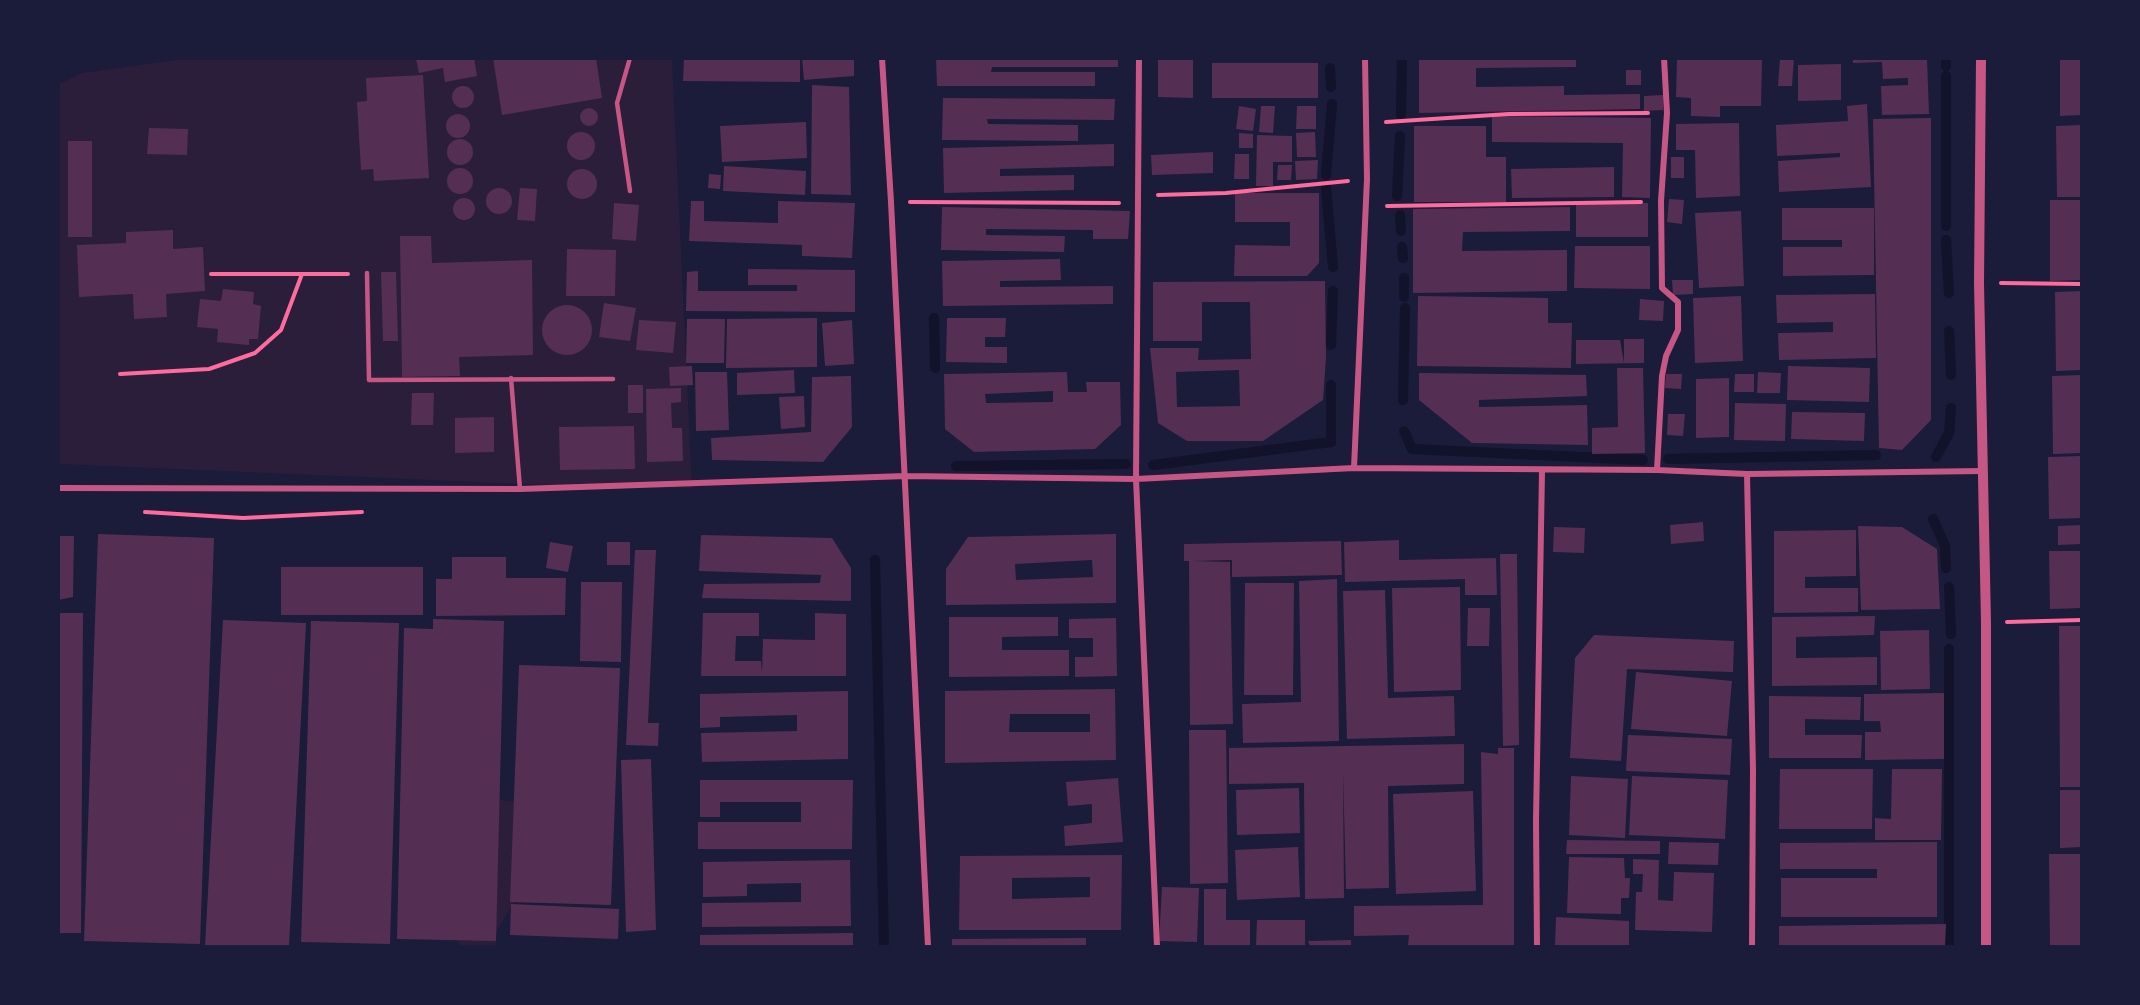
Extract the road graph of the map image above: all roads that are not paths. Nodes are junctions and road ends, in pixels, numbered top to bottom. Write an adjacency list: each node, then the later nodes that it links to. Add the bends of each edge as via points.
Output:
1 (630, 58): 7 (lane, via 617,103)
2 (882, 58): 16 (street)
3 (1139, 58): 17 (street)
4 (1365, 58): 11 (street, via 1367,179)
5 (1664, 58): 12 (street, via 1667,113 1661,201 1662,288 1678,302 1678,330 1662,376)
6 (1981, 58): 14 (street, via 1979,283)
7 (630, 191)
8 (367, 273): 9 (lane, via 369,380)
9 (511, 378): 10 (lane); 19 (lane)
10 (613, 379)
11 (1354, 468): 13 (street); 17 (street)
12 (1657, 470): 13 (street); 15 (street)
13 (1542, 471): 22 (street)
14 (1983, 471): 15 (street); 24 (street)
15 (1747, 474): 23 (street)
16 (906, 476): 17 (street); 19 (street); 20 (street)
17 (1136, 479): 21 (street)
18 (58, 488): 19 (street)
19 (520, 489)
20 (928, 946)
21 (1157, 946)
22 (1537, 946)
23 (1752, 946)
24 (1986, 946)

